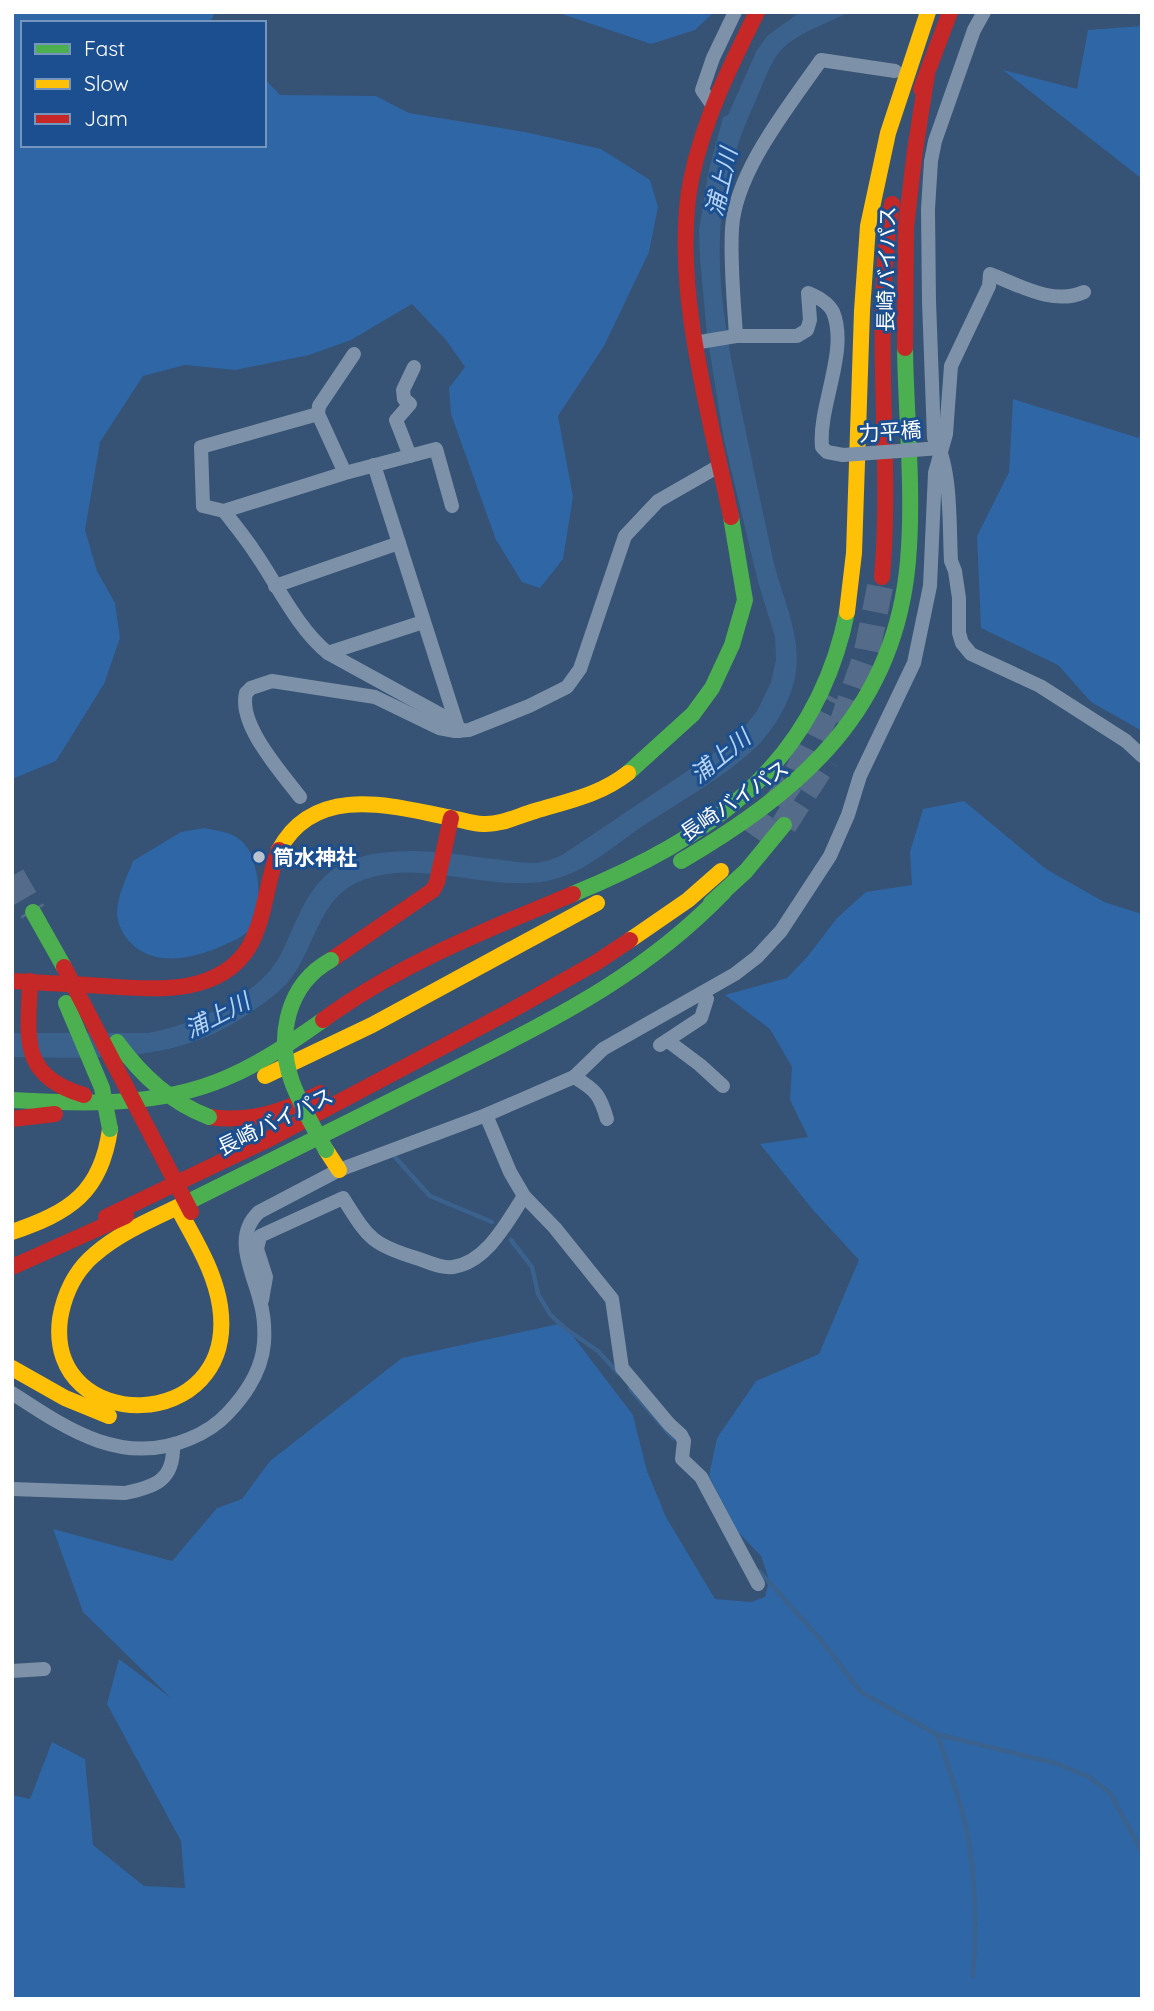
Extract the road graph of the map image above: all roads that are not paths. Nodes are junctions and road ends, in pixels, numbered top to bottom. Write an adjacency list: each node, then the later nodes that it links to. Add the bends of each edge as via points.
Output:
1 (735, 12): 9 (street, via 702,90)
2 (757, 12): 9 (main road)
3 (928, 12): 11 (main road, 長崎バイパス, via 898,92 881,155 865,256)
4 (950, 12): 7 (main road, 長崎バイパス)
5 (985, 12): 8 (street)
6 (895, 71): 12 (street, via 821,60 744,178 732,227)
7 (923, 77): 8 (street); 25 (main road, 長崎バイパス, via 897,168 883,272); 36 (main road, 長崎バイパス, via 906,216 910,538 900,616 861,709 815,766 738,827)
8 (955, 85): 17 (street, via 935,141 928,209 934,438)
9 (713, 106): 13 (main road, via 687,206 685,250)
10 (1084, 292): 17 (street, via 1063,298 1050,296 990,274 989,286 951,366)
11 (863, 309): 29 (main road, 長崎バイパス, via 866,565 852,646); 47 (main road, 長崎バイパス, via 849,600 818,703 781,758 727,810 664,852 569,899 467,938 357,996 248,1069)
12 (736, 336): 13 (street); 17 (street, 力平橋, bridge, via 797,336 807,330 810,320 808,293 824,300 833,312 837,343 820,430 822,447 843,455)
13 (699, 342): 20 (main road)
14 (354, 354): 16 (street)
15 (414, 367): 18 (street, via 403,390 404,399 411,404 396,421)
16 (318, 414): 21 (street); 23 (street, via 201,447 203,506)
17 (941, 448): 31 (street, via 962,643 971,654 1040,686); 44 (street, via 930,586 914,663 860,776 848,815 830,856 781,931 757,957)
18 (410, 456): 19 (street); 22 (street, via 436,449)
19 (374, 465): 21 (street); 24 (street)
20 (719, 466): 30 (street, via 658,501 625,536 580,668 567,687 470,730); 33 (main road, via 745,600 725,666 693,713 609,786 488,824)
21 (345, 473): 23 (street)
22 (452, 506)
23 (224, 511): 26 (street)
24 (399, 543): 26 (street); 27 (street)
25 (882, 577)
26 (275, 586): 28 (street, via 318,646)
27 (423, 622): 28 (street); 30 (street)
28 (328, 653): 30 (street, via 441,715)
29 (834, 698)
30 (457, 731): 32 (street, via 439,728 375,697 272,681 251,688 244,705 249,722)
31 (1142, 756)
32 (300, 797)
33 (452, 818): 43 (main road, via 366,802 338,805 302,821 280,846 271,867 253,942 233,966 210,981 160,989); 54 (main road, bridge, via 433,890 312,972 288,1011 291,1079)
34 (784, 825): 37 (main road, 長崎バイパス)
35 (735, 857): 40 (main road, 長崎バイパス)
36 (661, 871)
37 (724, 892): 56 (main road, via 677,940 595,996 409,1094 112,1240 75,1278 59,1325 68,1362 82,1384 98,1396 131,1407 162,1404 187,1392 212,1364 220,1329 218,1297); 59 (main road, 長崎バイパス, via 618,966 404,1080 146,1207)
38 (617, 893): 50 (main road, via 372,1025 237,1090 152,1112)
39 (29, 914): 41 (main road)
40 (659, 920): 41 (main road, bridge, via 293,1106 251,1119 209,1117 168,1097 136,1067); 58 (main road, 長崎バイパス, via 514,1009 282,1132)
41 (58, 969): 56 (main road, bridge); 57 (main road, bridge, via 102,1088 110,1129 103,1163 85,1194 54,1216)
42 (12, 981): 43 (main road)
43 (30, 981): 47 (main road, via 30,1049 55,1087 85,1096 114,1097)
44 (702, 993): 45 (street, via 603,1049); 46 (street, via 707,999 701,1018 664,1043)
45 (573, 1077): 51 (street); 53 (street, via 600,1097)
46 (723, 1086)
47 (194, 1089): 48 (main road, 長崎バイパス, via 113,1104)
48 (12, 1100)
49 (12, 1109): 50 (main road)
50 (64, 1113): 52 (main road)
51 (486, 1115): 54 (street); 55 (street)
52 (12, 1119)
53 (607, 1119)
54 (339, 1170): 60 (street, via 259,1212 250,1223 245,1251)
55 (524, 1196): 60 (street, via 499,1235 481,1252 452,1267 382,1247 363,1229 343,1198 260,1237 257,1249 266,1277); 67 (street, via 612,1299 622,1368 681,1435 682,1459 701,1477)
56 (186, 1213): 63 (main road, via 222,1273 235,1331 233,1350 220,1378)
57 (12, 1233)
58 (12, 1258)
59 (12, 1267)
60 (262, 1305): 65 (street, via 264,1347 246,1393 204,1433)
61 (12, 1368): 64 (main road, via 85,1408)
62 (12, 1393): 65 (street, via 59,1423 102,1442 143,1450)
63 (202, 1398)
64 (127, 1421)
65 (173, 1446): 66 (street, via 170,1470 142,1490)
66 (12, 1489)
67 (758, 1584)
68 (44, 1670): 69 (street)
69 (12, 1671)

